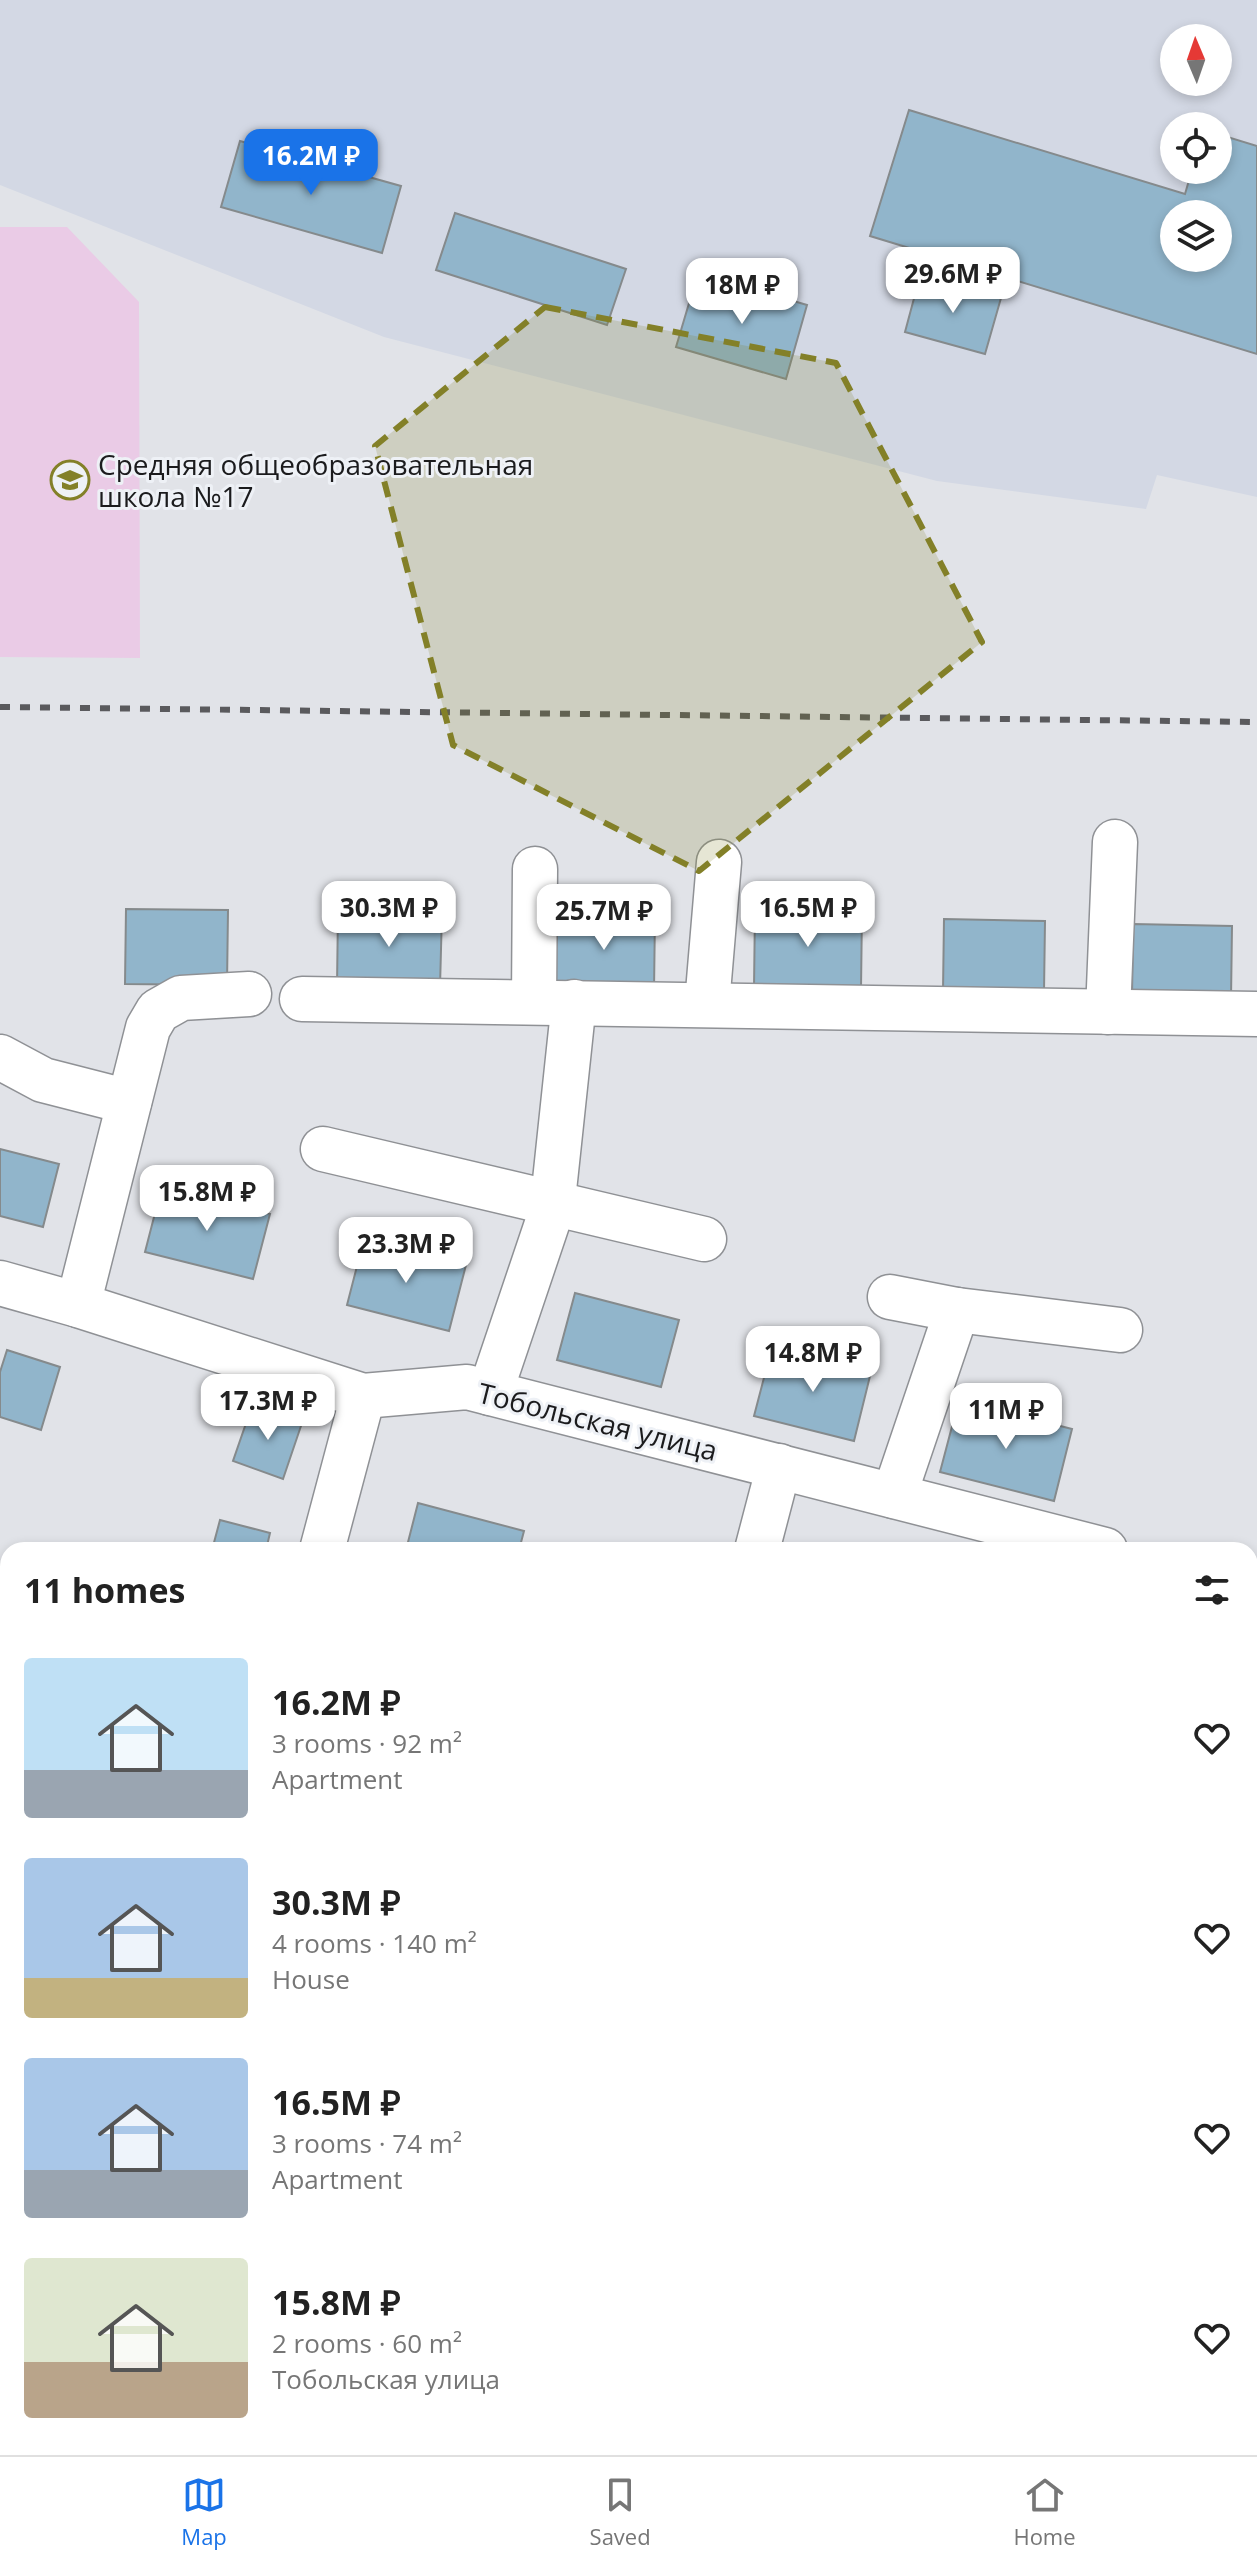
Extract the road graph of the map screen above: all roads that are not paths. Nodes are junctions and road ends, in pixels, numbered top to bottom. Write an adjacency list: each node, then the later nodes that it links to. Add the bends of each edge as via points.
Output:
1 (1115, 842): 8 (street)
2 (719, 862): 7 (street)
3 (535, 869): 6 (street)
4 (249, 994): 11 (street, via 181,998 158,1011 148,1028)
5 (302, 999): 6 (street)
6 (554, 1002): 7 (street); 19 (street, via 552,1209)
7 (707, 1004): 8 (street)
8 (1108, 1012): 9 (street)
9 (1257, 1014)
10 (0, 1057): 11 (street, via 43,1080)
11 (129, 1102): 16 (street)
12 (323, 1149): 13 (street)
13 (704, 1239)
14 (0, 1283): 16 (street, Тобольская улица)
15 (890, 1297): 17 (street)
16 (78, 1305): 20 (street, Тобольская улица)
17 (957, 1310): 18 (street); 22 (street)
18 (1120, 1330)
19 (490, 1393): 20 (street, Тобольская улица, via 467,1387); 21 (street, Тобольская улица)
20 (363, 1396): 23 (street)
21 (779, 1466): 22 (street, Тобольская улица); 24 (street)
22 (894, 1496): 25 (street, Тобольская улица)
23 (324, 1542)
24 (759, 1542)
25 (1074, 1542)

